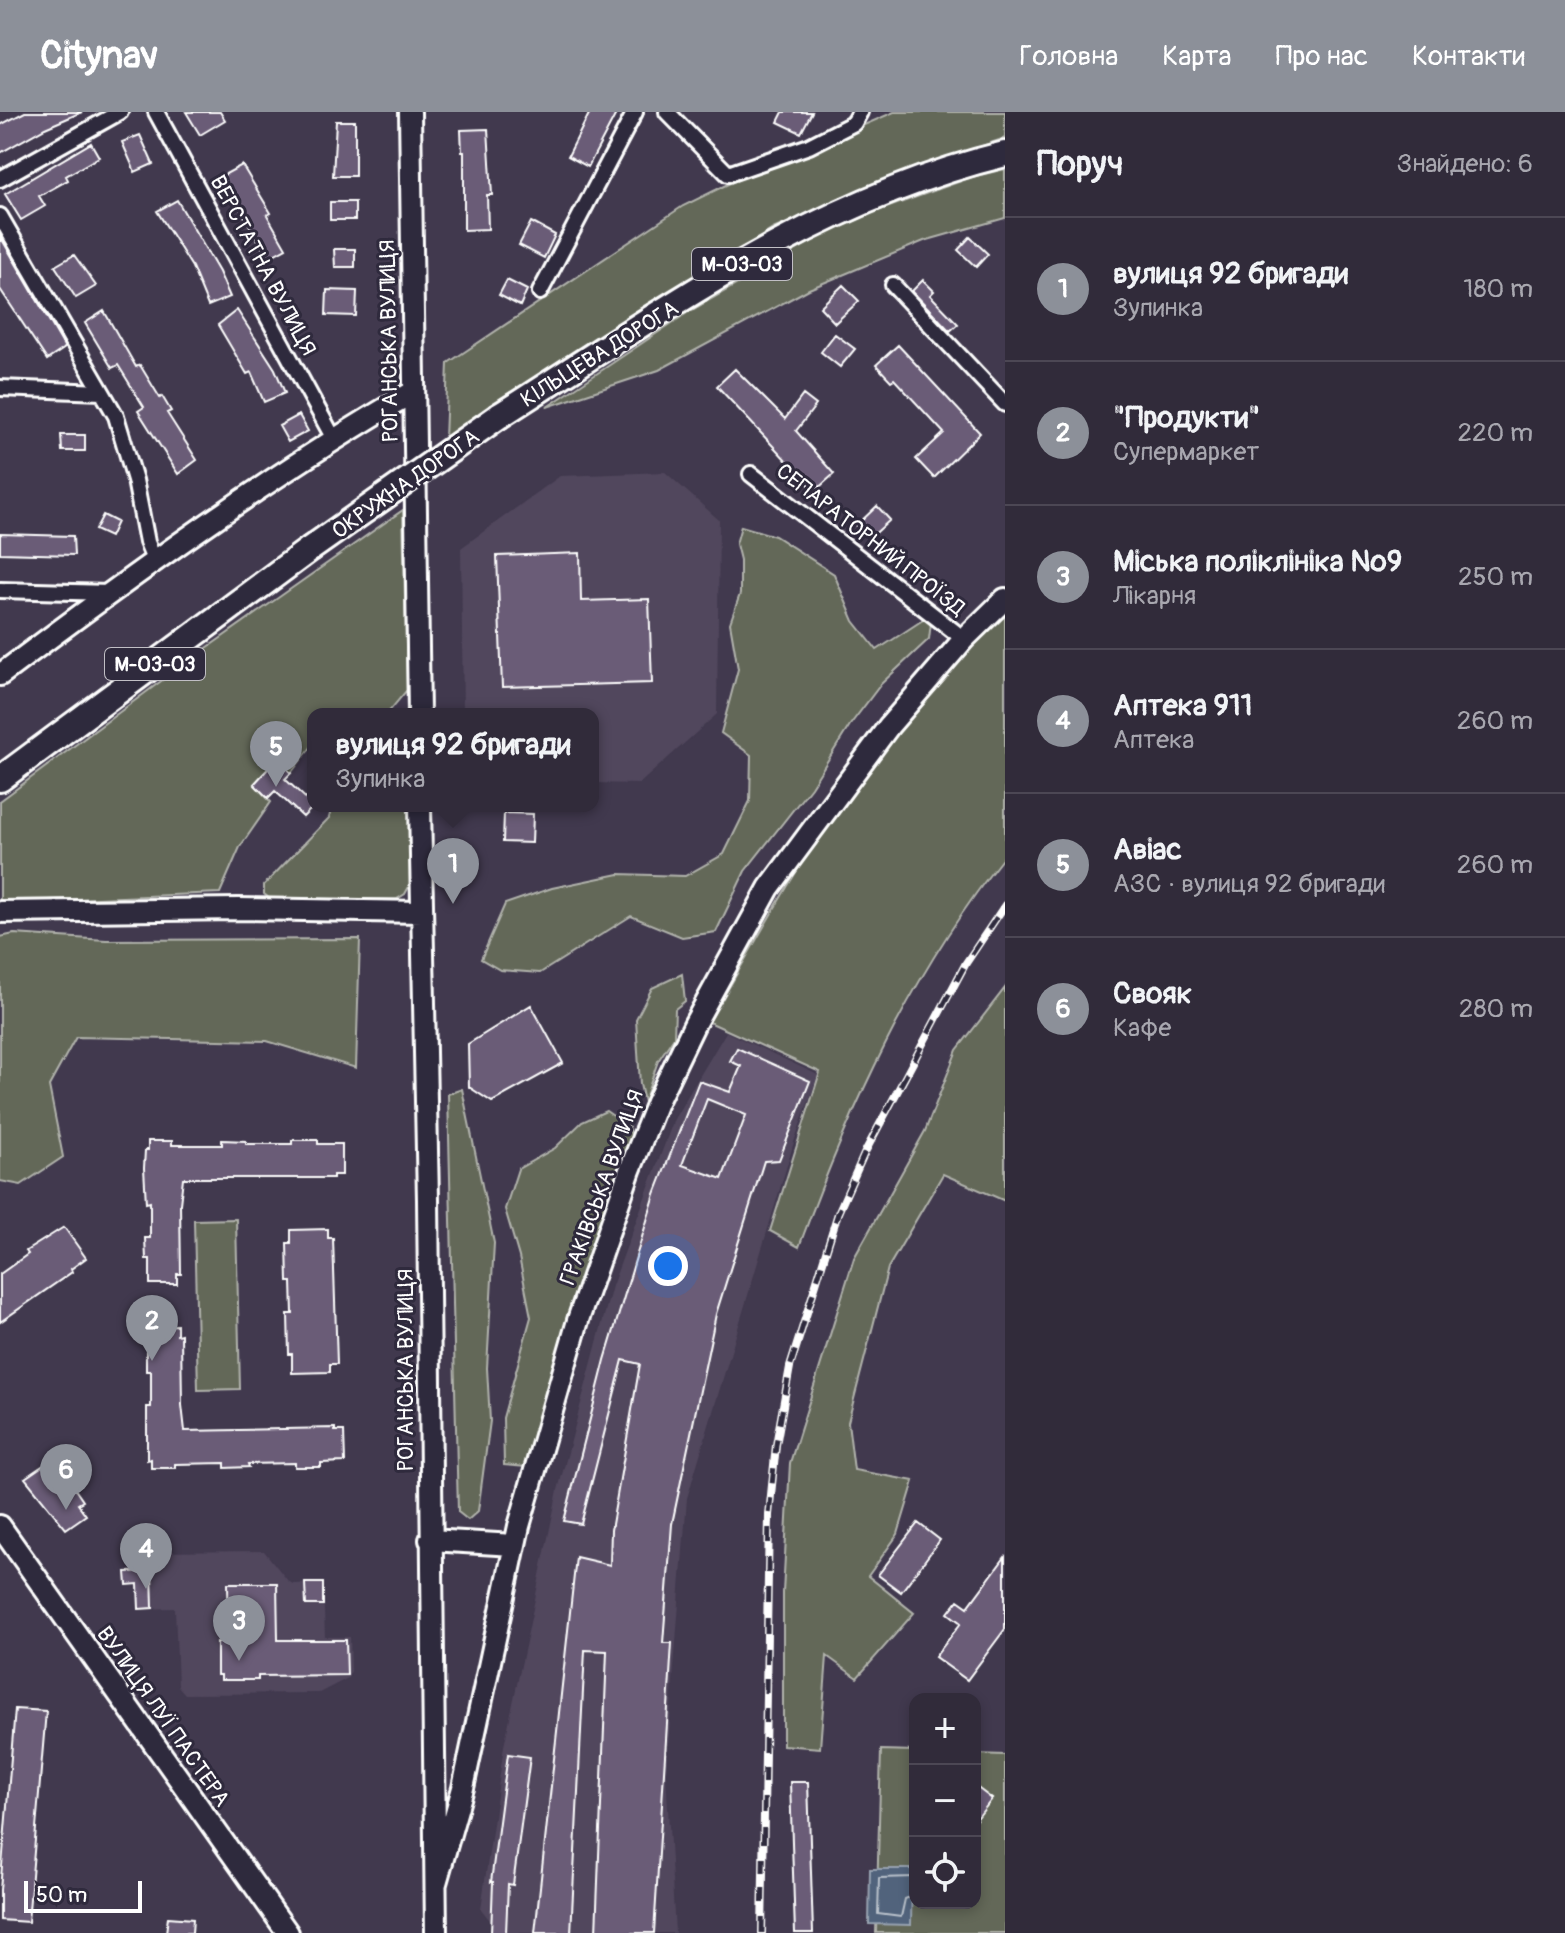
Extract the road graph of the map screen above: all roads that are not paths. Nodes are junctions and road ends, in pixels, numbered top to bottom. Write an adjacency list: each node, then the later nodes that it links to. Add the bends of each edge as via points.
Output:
1 (120, 112): 8 (street)
2 (156, 112): 17 (street, ВЕРСТАТНА ВУЛИЦЯ)
3 (410, 112): 14 (street, РОГАНСЬКА ВУЛИЦЯ)
4 (635, 112): 11 (street)
5 (667, 112): 6 (street, via 728,174 809,146)
6 (857, 118)
7 (1005, 154): 16 (highway, КІЛЬЦЕВА ДОРОГА / М-03-03, via 929,176 783,239)
8 (0, 179)
9 (0, 216): 13 (street)
10 (893, 285): 15 (street)
11 (540, 292)
12 (0, 388): 13 (street)
13 (102, 392): 19 (street, via 127,447)
14 (413, 392): 17 (street); 25 (street, РОГАНСЬКА ВУЛИЦЯ)
15 (1005, 404)
16 (499, 416): 26 (highway, ОКРУЖНА ДОРОГА / М-03-03, bridge)
17 (334, 439): 19 (street)
18 (751, 474): 23 (street, СЕПАРАТОРНИЙ ПРОЇЗД)
19 (155, 562): 21 (street)
20 (0, 590): 21 (street)
21 (109, 593): 24 (street)
22 (1005, 599): 23 (street, ГРАКІВСЬКА ВУЛИЦЯ)
23 (964, 639): 32 (street, ГРАКІВСЬКА ВУЛИЦЯ, via 889,726 769,888 695,1023 657,1102 579,1317)
24 (0, 675)
25 (419, 708)
26 (0, 779)
27 (420, 812): 29 (street, РОГАНСЬКА ВУЛИЦЯ)
28 (0, 912): 29 (street)
29 (422, 912): 31 (street, РОГАНСЬКА ВУЛИЦЯ)
30 (0, 1526): 34 (street, ВУЛИЦЯ ЛУЇ ПАСТЕРА)
31 (430, 1540): 32 (street); 33 (street, РОГАНСЬКА ВУЛИЦЯ)
32 (514, 1545): 33 (street, ГРАКІВСЬКА ВУЛИЦЯ, via 463,1788)
33 (436, 1883): 35 (street, РОГАНСЬКА ВУЛИЦЯ)
34 (288, 1933)
35 (436, 1933)

